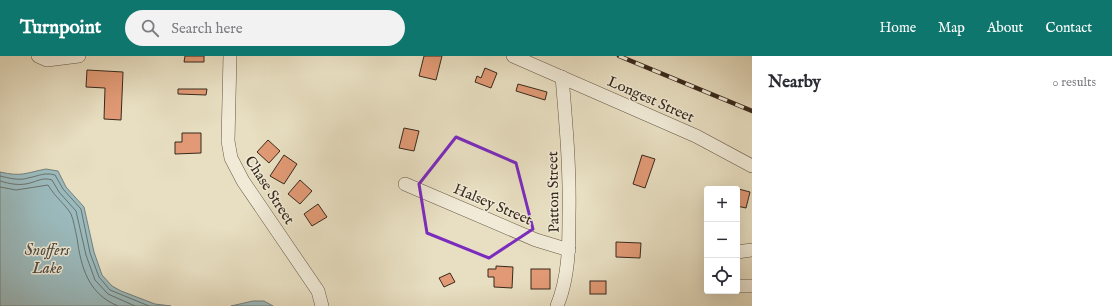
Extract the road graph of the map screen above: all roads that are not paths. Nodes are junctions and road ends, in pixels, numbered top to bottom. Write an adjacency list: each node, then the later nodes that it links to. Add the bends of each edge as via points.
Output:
1 (38, 56): 2 (street, via 47,60)
2 (79, 56)
3 (230, 56): 13 (street, Chase Street, via 228,141 231,158 243,181 318,291)
4 (513, 56): 5 (street, Longest Street)
5 (562, 77): 6 (street, Longest Street, via 696,136); 8 (street, Patton Street, via 570,170)
6 (752, 166)
7 (405, 184): 8 (street, Halsey Street, via 536,240)
8 (569, 250): 14 (street, Patton Street, via 564,286)
9 (752, 250): 10 (street)
10 (740, 252)
11 (740, 286): 12 (street)
12 (752, 286)
13 (322, 306)
14 (557, 306)

